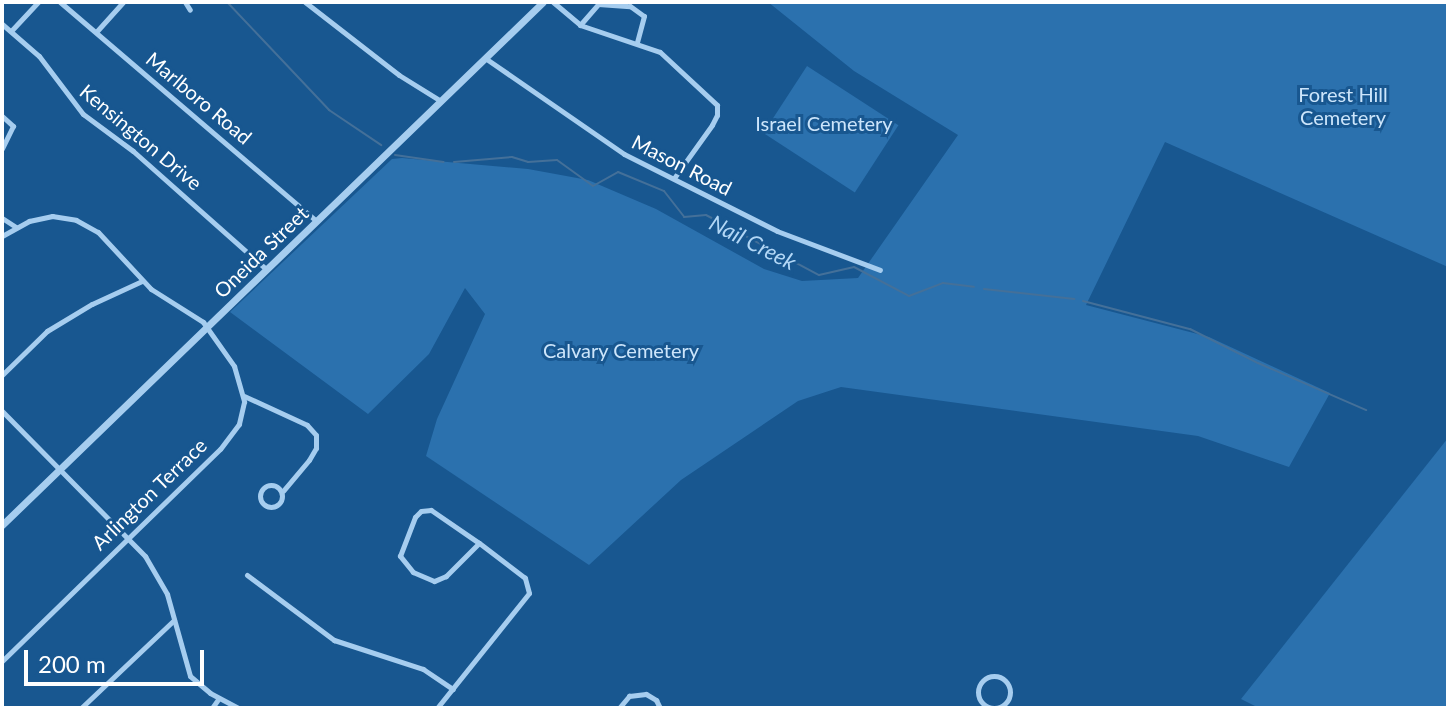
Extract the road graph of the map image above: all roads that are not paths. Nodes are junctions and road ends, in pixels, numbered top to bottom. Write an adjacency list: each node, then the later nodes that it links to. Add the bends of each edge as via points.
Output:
1 (38, 2): 11 (street)
2 (60, 2): 12 (street, Marlboro Road)
3 (123, 2): 12 (street)
4 (185, 2): 8 (street)
5 (305, 2): 15 (street)
6 (543, 2): 14 (street, Oneida Street)
7 (553, 2): 10 (street)
8 (190, 10)
9 (2, 24): 11 (street, Kensington Drive)
10 (580, 25): 13 (street); 13 (street, via 598,4 630,6 644,16)
11 (11, 31): 23 (street, Kensington Drive, via 39,56 83,114 133,151)
12 (97, 31): 20 (street, Marlboro Road)
13 (637, 43): 18 (street, via 669,58 717,105 712,125)
14 (485, 58): 15 (street, Oneida Street); 18 (street, Mason Road, via 609,144)
15 (441, 101): 20 (street, Oneida Street)
16 (2, 116): 17 (street, via 13,128)
17 (2, 149)
18 (674, 178): 24 (street, Mason Road, via 777,231)
19 (2, 218): 21 (street)
20 (316, 221): 23 (street, Oneida Street)
21 (16, 227): 22 (street); 25 (street, via 40,218 76,220 108,242)
22 (2, 236)
23 (266, 269): 26 (street, Oneida Street)
24 (880, 270)
25 (142, 281): 26 (street); 27 (street, via 47,331)
26 (207, 327): 28 (street, via 234,366); 30 (street, Oneida Street)
27 (2, 375)
28 (244, 396): 31 (street, via 307,425 316,435 309,460); 33 (street, Arlington Terrace, via 233,434)
29 (2, 411): 30 (street)
30 (59, 470): 32 (street, Oneida Street); 33 (street)
31 (283, 491): 31 (street, via 265,487 259,500 274,506)
32 (2, 525)
33 (127, 539): 36 (street, via 162,580); 37 (street, Arlington Terrace)
34 (479, 543): 34 (street, via 425,510 415,517 400,556 413,572 434,581); 38 (street, via 525,578 530,588)
35 (247, 575): 38 (street, via 334,640 423,669)
36 (174, 620): 39 (street, via 190,676); 41 (street)
37 (2, 661)
38 (453, 689): 44 (street)
39 (219, 698): 42 (street); 43 (street)
40 (983, 707): 40 (street, via 983,680 992,675 1002,678 1009,688 1007,700)
41 (81, 708)
42 (212, 708)
43 (238, 708)
44 (437, 708)
45 (619, 708): 46 (street, via 635,694 652,696)
46 (660, 708)

